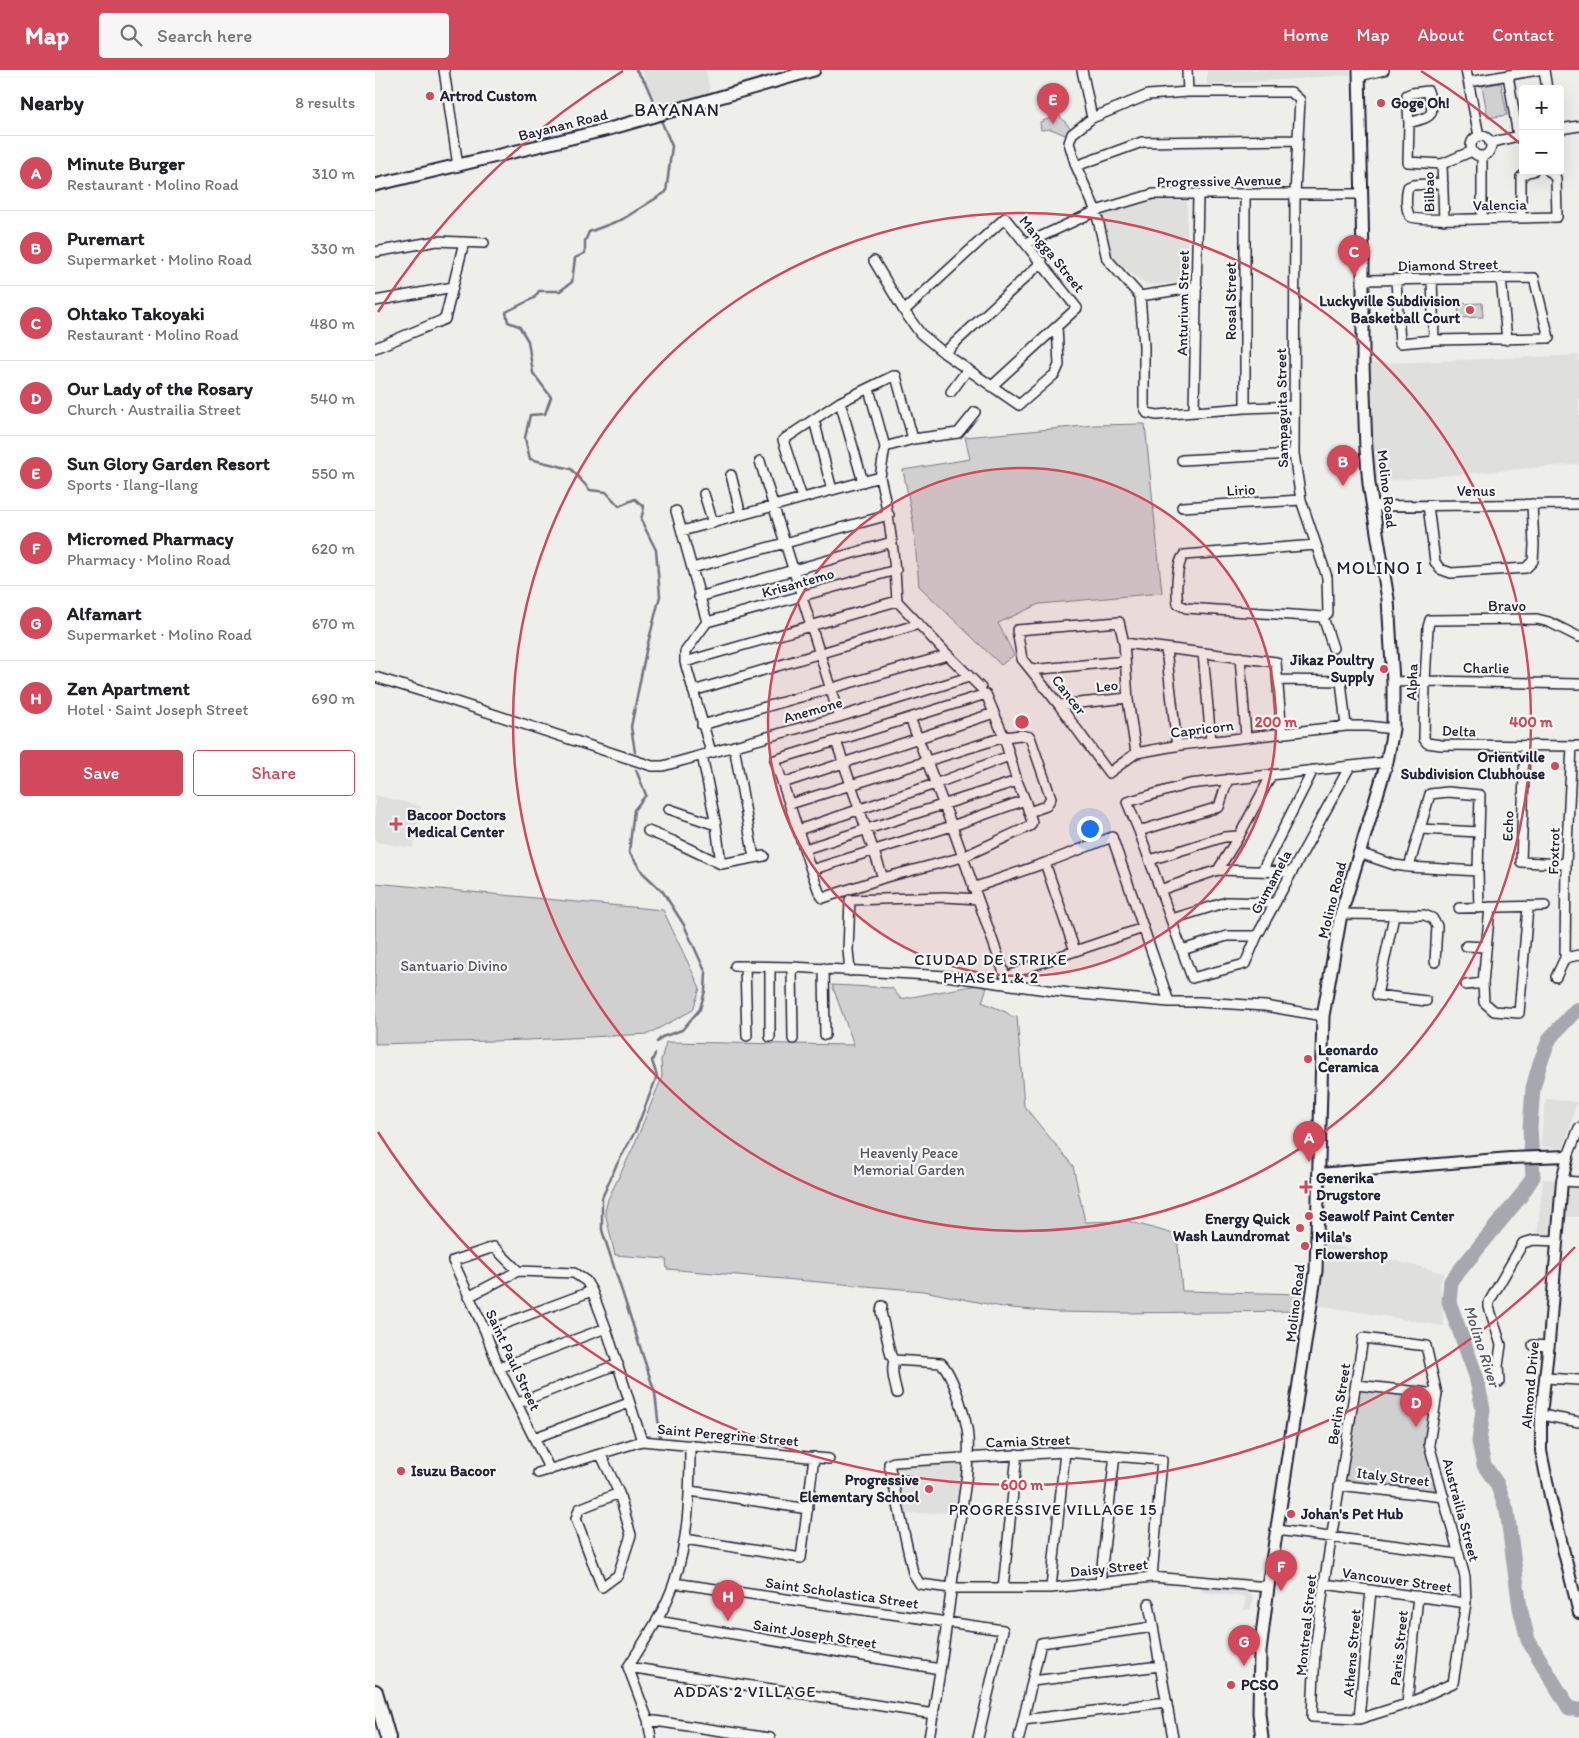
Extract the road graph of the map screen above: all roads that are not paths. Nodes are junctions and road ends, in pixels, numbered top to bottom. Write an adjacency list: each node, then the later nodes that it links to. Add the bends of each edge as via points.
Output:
1 (444, 70): 26 (street)
2 (814, 70): 26 (main road, Bayanan Road, via 609,129)
3 (1082, 70): 14 (street)
4 (1187, 70): 13 (street)
5 (1384, 70): 9 (street)
6 (1466, 70): 11 (street)
7 (1539, 70): 10 (street)
8 (1544, 70): 12 (street)
9 (1359, 73): 35 (main road, Molino Road)
10 (1508, 75): 11 (street); 18 (street)
11 (1469, 82): 20 (street)
12 (1546, 85)
13 (1188, 92): 14 (street, via 1147,95); 21 (street, Sampaguita Street, via 1291,92 1300,100)
14 (1092, 118): 27 (street, via 1071,134 1069,143)
15 (1409, 124): 15 (street, via 1431,115 1433,109 1428,90 1407,96); 25 (street, via 1408,162)
16 (1579, 126): 17 (street)
17 (1564, 128)
18 (1519, 130)
19 (1519, 135): 22 (street)
20 (1479, 136): 22 (street, via 1488,138); 23 (street, via 1471,142)
21 (1298, 140): 27 (street, via 1143,142); 34 (street, Sampaguita Street)
22 (1491, 144): 24 (street, via 1488,153)
23 (1472, 151): 24 (street); 25 (street)
24 (1482, 156): 38 (street)
25 (1443, 164): 30 (street, Bilbao)
26 (458, 166): 31 (main road, Bayanan Road)
27 (1077, 166): 36 (street)
28 (1523, 175): 37 (street)
29 (1553, 175): 37 (street, Valencia, via 1556,178 1557,217)
30 (1443, 183): 39 (street, Bilbao); 39 (street, Valencia, via 1408,187 1407,201 1409,216 1413,219)
31 (375, 186)
32 (1198, 194): 33 (street, Progressive Avenue); 36 (street, Progressive Avenue, via 1153,194); 51 (street, Anturium Street)
33 (1245, 194): 34 (street, Progressive Avenue); 66 (street, Rosal Street)
34 (1295, 194): 35 (street, Progressive Avenue); 65 (street, Sampaguita Street)
35 (1362, 194): 48 (main road, Molino Road)
36 (1096, 211): 42 (street, Progressive Avenue); 52 (street, via 1107,259)
37 (1521, 218): 38 (street, Valencia)
38 (1482, 219): 39 (street, Valencia)
39 (1443, 220)
40 (464, 242): 41 (street); 43 (street, via 437,241); 50 (street)
41 (484, 243)
42 (1027, 243): 45 (street, Mangga Street); 54 (street, Mangga Street, via 1005,218)
43 (375, 252)
44 (874, 260): 54 (street)
45 (1042, 262): 55 (street, Mangga Street, via 1077,308); 59 (street)
46 (1501, 278): 47 (street, Diamond Street); 57 (street); 57 (street, Diamond Street, via 1534,278 1549,338)
47 (1432, 279): 49 (street, Diamond Street); 56 (street)
48 (1363, 280): 49 (street, Diamond Street); 86 (main road, Molino Road, via 1366,449)
49 (1396, 280): 56 (street, via 1400,343)
50 (453, 287): 53 (street); 58 (street, via 445,319)
51 (1197, 287): 52 (street); 68 (street, Anturium Street)
52 (1140, 296): 68 (street, via 1144,346 1143,406 1147,413 1157,415)
53 (375, 301)
54 (904, 311): 59 (street, via 920,333)
55 (1057, 326): 61 (street); 61 (street, via 1059,365 1055,374 1019,405)
56 (1434, 340): 57 (street)
57 (1507, 340)
58 (375, 348)
59 (944, 353): 60 (street)
60 (968, 369): 61 (street); 63 (street)
61 (992, 386)
62 (869, 389): 64 (street); 70 (street, via 895,376); 71 (street)
63 (951, 392)
64 (840, 402): 69 (street); 77 (street)
65 (1294, 406): 66 (street); 72 (street, Sampaguita Street)
66 (1245, 408): 68 (street)
67 (975, 412): 70 (street, via 959,433)
68 (1194, 412)
69 (814, 420): 78 (street); 80 (street, via 783,440)
70 (913, 439): 71 (street)
71 (885, 447): 76 (street)
72 (1294, 454): 73 (street); 81 (street, Sampaguita Street)
73 (1182, 460)
74 (760, 461): 85 (street)
75 (731, 475): 89 (street)
76 (880, 477): 77 (street); 90 (street)
77 (863, 482): 78 (street)
78 (832, 490): 80 (street)
79 (704, 494): 91 (street)
80 (802, 498): 85 (street)
81 (1301, 500): 87 (street, Lirio); 95 (street, Sampaguita Street)
82 (1532, 504): 83 (street, Venus); 84 (street, Venus); 84 (street, via 1533,561 1526,568 1451,573 1440,569 1435,562)
83 (1579, 504)
84 (1428, 505): 86 (street, Venus)
85 (773, 506): 89 (street); 94 (street)
86 (1373, 506): 122 (main road, Molino Road, via 1388,599)
87 (1182, 507)
88 (677, 512): 92 (street)
89 (741, 515): 91 (street)
90 (889, 515): 93 (street); 94 (street)
91 (713, 523): 92 (street)
92 (682, 532): 96 (street)
93 (892, 542): 97 (street); 98 (street)
94 (786, 543): 96 (street); 97 (street)
95 (1316, 545): 102 (street, Sampaguita Street, via 1327,577 1328,612); 102 (street, via 1184,554 1179,560 1178,604 1196,609)
96 (691, 568): 99 (street)
97 (794, 570): 99 (street); 100 (street)
98 (896, 570): 100 (street, Krisantemo); 101 (street)
99 (699, 596): 104 (street)
100 (801, 596): 104 (street, Krisantemo); 106 (street)
101 (897, 601): 105 (street); 106 (street)
102 (1323, 617): 109 (street)
103 (1430, 620): 107 (street, Bravo, via 1537,620); 121 (street, Alpha)
104 (707, 622): 116 (street, via 685,652)
105 (919, 624): 112 (street); 113 (street)
106 (811, 625): 112 (street); 116 (street)
107 (1579, 636)
108 (1124, 643): 110 (street); 115 (street); 117 (street, Cancer, via 1119,622 1017,630 1022,659)
109 (1333, 648)
110 (1166, 649): 111 (street); 143 (street)
111 (1203, 653): 114 (street); 140 (street)
112 (821, 654): 124 (street); 126 (street)
113 (948, 655): 119 (street); 124 (street)
114 (1240, 657): 120 (street, via 1276,662); 137 (street)
115 (1125, 661): 117 (street); 127 (street)
116 (685, 662): 126 (street)
117 (1031, 670): 128 (street, Cancer)
118 (375, 677): 146 (street, Anemone, via 643,764 663,766)
119 (969, 677): 125 (street); 130 (street, Anemone)
120 (1278, 680): 133 (street, via 1341,681); 135 (street)
121 (1425, 681): 122 (street, Charlie); 123 (street, Charlie); 141 (street, Alpha)
122 (1393, 682): 134 (main road, Molino Road)
123 (1579, 684)
124 (831, 688): 130 (street); 132 (street)
125 (981, 688)
126 (693, 690): 132 (street)
127 (1128, 698): 128 (street, Leo); 147 (street)
128 (1059, 705): 154 (street, Cancer)
129 (994, 713): 131 (street, via 986,694); 136 (street); 138 (street)
130 (839, 717): 142 (street, Anemone)
131 (911, 718): 138 (street); 139 (street)
132 (702, 725): 146 (street)
133 (1346, 726): 134 (street, Capricorn); 135 (street, Capricorn)
134 (1393, 729): 150 (main road, Molino Road)
135 (1282, 734): 137 (street, Capricorn)
136 (1004, 737): 148 (street); 149 (street); 166 (street, via 1030,737 1051,798 1046,806)
137 (1246, 737): 140 (street, Capricorn)
138 (918, 738): 149 (street); 151 (street)
139 (836, 741): 151 (street); 158 (street, via 775,760)
140 (1211, 741): 143 (street, Capricorn)
141 (1427, 743): 144 (street, Delta)
142 (734, 746): 146 (street, Anemone); 181 (street)
143 (1177, 746): 147 (street, Capricorn)
144 (1525, 746): 145 (street, Delta); 185 (street, Echo, via 1521,862)
145 (1575, 746): 185 (street, Foxtrot)
146 (707, 753): 167 (street)
147 (1136, 753): 154 (street, Capricorn)
148 (1009, 756): 157 (street); 159 (street)
149 (927, 762): 159 (street); 160 (street)
150 (1387, 762): 152 (street); 178 (main road, Molino Road)
151 (843, 763): 158 (street); 160 (street)
152 (1350, 766): 153 (street); 191 (street, Gumamela)
153 (1313, 770): 155 (street); 189 (street)
154 (1109, 773)
155 (1272, 774): 156 (street); 175 (street)
156 (1228, 780): 173 (street, via 1219,807); 173 (street, via 1189,784 1127,802)
157 (1017, 781): 161 (street); 163 (street)
158 (783, 783): 162 (street)
159 (935, 784): 163 (street); 164 (street)
160 (851, 785): 162 (street); 164 (street)
161 (1025, 800): 166 (street); 168 (street)
162 (790, 804): 172 (street)
163 (943, 805): 168 (street); 169 (street)
164 (860, 808): 169 (street); 172 (street)
165 (669, 809): 167 (street)
166 (1029, 812): 180 (street, via 1030,826)
167 (716, 825): 184 (street)
168 (952, 826): 177 (street); 180 (street)
169 (867, 829): 176 (street); 177 (street)
170 (1419, 829): 174 (street); 174 (street, via 1430,794 1448,792 1480,795); 186 (street)
171 (648, 830): 184 (street)
172 (798, 830): 176 (street)
173 (1139, 830): 182 (street)
174 (1479, 832): 190 (street)
175 (1239, 836): 182 (street, via 1224,837); 188 (street)
176 (805, 849): 187 (street)
177 (874, 851): 187 (street); 192 (street)
178 (1359, 853): 186 (street); 202 (main road, Molino Road)
179 (764, 856): 181 (street)
180 (963, 857): 192 (street); 193 (street)
181 (754, 858): 184 (street)
182 (1150, 860): 194 (street)
183 (1045, 863): 193 (street); 205 (street, via 1112,838); 210 (street)
184 (721, 864)
185 (1567, 864): 212 (street, Foxtrot)
186 (1409, 867): 190 (street)
187 (811, 870): 192 (street, via 823,898)
188 (1218, 870): 189 (street); 194 (street)
189 (1262, 870): 191 (street)
190 (1477, 871): 201 (street)
191 (1291, 872): 196 (street, Gumamela)
192 (883, 878)
193 (973, 888): 195 (street)
194 (1160, 890): 204 (street)
195 (978, 899): 217 (street, via 850,900); 219 (street)
196 (1275, 903): 204 (street, via 1227,902); 206 (street, Gumamela)
197 (1545, 906): 199 (street)
198 (1490, 907): 199 (street); 201 (street); 208 (street)
199 (1528, 907): 220 (street, via 1519,1013 1494,1011 1484,1002)
200 (1459, 908): 201 (street)
201 (1479, 908)
202 (1341, 914): 203 (street); 224 (main road, Molino Road)
203 (1394, 916): 213 (street, via 1424,915 1432,918 1437,926); 222 (street, via 1377,994)
204 (1171, 919): 209 (street)
205 (1143, 928): 210 (street); 223 (street)
206 (1257, 936): 209 (street, via 1227,936); 209 (street, Gumamela, via 1245,964 1192,978)
207 (1466, 946): 208 (street)
208 (1486, 947): 220 (street)
209 (1182, 950)
210 (1075, 952): 219 (street, via 1031,966)
211 (1579, 955): 212 (street)
212 (1565, 958): 218 (street)
213 (1435, 962)
214 (770, 966): 215 (street); 226 (street, via 740,966); 227 (street)
215 (792, 967): 216 (street); 228 (street)
216 (824, 968): 217 (street); 225 (street)
217 (850, 972): 219 (street)
218 (1556, 977)
219 (1007, 981): 223 (street, via 1069,993)
220 (1483, 983): 221 (street)
221 (1466, 985)
222 (1426, 1001)
223 (1169, 1002): 224 (street, via 1265,1006)
224 (1323, 1016): 231 (main road, Molino Road)
225 (825, 1035)
226 (747, 1036)
227 (770, 1037)
228 (793, 1039)
229 (1578, 1132): 230 (street)
230 (1568, 1156): 231 (street); 232 (street, Almond Drive)
231 (1319, 1174): 274 (main road, Molino Road, via 1316,1271)
232 (1563, 1181): 233 (street); 234 (street, Almond Drive)
233 (1579, 1182)
234 (1558, 1241): 243 (street, Almond Drive); 249 (street, via 1523,1243 1489,1302 1501,1345)
235 (518, 1271): 236 (street, via 574,1273 586,1281); 237 (street); 237 (street, Saint Paul Street, via 494,1247 453,1261)
236 (592, 1291): 239 (street); 240 (street)
237 (468, 1297): 240 (street, Saint Paul Street)
238 (881, 1306): 244 (street)
239 (605, 1328): 245 (street); 246 (street)
240 (485, 1331): 246 (street, Saint Paul Street)
241 (1533, 1345): 243 (street)
242 (1426, 1346): 250 (street, Berlin Street, via 1363,1338); 252 (street, Austrailia Street)
243 (1549, 1346): 247 (street, Almond Drive)
244 (894, 1360): 251 (street); 264 (street, via 941,1363 947,1369 968,1435)
245 (618, 1364): 253 (street); 254 (street)
246 (499, 1368): 253 (street, Saint Paul Street)
247 (1545, 1378): 248 (street); 255 (street, Almond Drive)
248 (1579, 1380)
249 (1499, 1382)
250 (1357, 1385): 252 (street); 269 (street, Berlin Street)
251 (897, 1392)
252 (1437, 1394): 272 (street, Austrailia Street, via 1429,1444)
253 (518, 1403): 257 (street, Saint Paul Street)
254 (629, 1403): 257 (street); 258 (street)
255 (1541, 1415): 256 (street); 290 (street, Almond Drive, via 1541,1450)
256 (1579, 1422)
257 (534, 1438): 267 (street, Saint Paul Street)
258 (643, 1441): 259 (street, Saint Peregrine Street); 262 (street, Saint Peregrine Street)
259 (690, 1446): 265 (street, Saint Peregrine Street); 270 (street)
260 (1065, 1452): 261 (street, Camia Street); 263 (street, Camia Street); 285 (street)
261 (1017, 1454): 264 (street, Camia Street); 284 (street)
262 (601, 1455): 267 (street, Saint Peregrine Street); 271 (street)
263 (1115, 1455): 278 (street, Camia Street, via 1162,1460); 280 (street)
264 (968, 1456): 283 (street, Camia Street); 283 (street, Daisy Street, via 889,1464 913,1573 920,1584)
265 (814, 1457): 266 (street, Saint Peregrine Street); 273 (street)
266 (829, 1459)
267 (550, 1470): 268 (street, Saint Peregrine Street)
268 (538, 1473)
269 (1339, 1485): 272 (street, Italy Street); 275 (street, Berlin Street)
270 (690, 1491): 273 (street); 276 (street)
271 (619, 1493): 271 (street, via 579,1509 575,1519 602,1588 618,1574 631,1535)
272 (1444, 1497): 277 (street, Austrailia Street)
273 (808, 1508): 276 (street, via 801,1558)
274 (1277, 1530): 275 (street); 282 (main road, Molino Road)
275 (1330, 1537): 277 (street); 281 (street, Montreal Street)
276 (685, 1539): 279 (street)
277 (1459, 1554): 288 (street, Austrailia Street, via 1465,1577)
278 (1152, 1577): 280 (street, Daisy Street); 282 (street, Daisy Street)
279 (674, 1583): 291 (street); 292 (street, Saint Scholastica Street)
280 (1100, 1583): 285 (street, Daisy Street)
281 (1324, 1584): 286 (street, Vancouver Street); 302 (street, Montreal Street, via 1315,1650 1312,1717)
282 (1268, 1587): 312 (main road, Molino Road, via 1260,1652)
283 (951, 1588): 284 (street, Daisy Street); 292 (street, Camia Street)
284 (1003, 1588): 285 (street, Daisy Street)
285 (1051, 1588)
286 (1371, 1590): 287 (street, Vancouver Street); 302 (street, Athens Street)
287 (1418, 1596): 288 (street, Vancouver Street); 300 (street, Paris Street)
288 (1466, 1603): 300 (street, Austrailia Street, via 1453,1683)
289 (1149, 1604): 293 (street)
290 (1579, 1613)
291 (657, 1621): 295 (street); 296 (street, Saint Joseph Street)
292 (946, 1622): 296 (street, Camia Street); 309 (street, Saint Scholastica Street, via 1003,1630)
293 (1153, 1627): 294 (street); 297 (street, via 1041,1643)
294 (1160, 1666): 297 (street); 299 (street)
295 (629, 1667): 301 (street); 303 (street)
296 (940, 1669): 301 (street, Camia Street)
297 (1032, 1681): 304 (street)
298 (375, 1692): 305 (main road)
299 (1166, 1702): 304 (street); 311 (street)
300 (1407, 1704): 302 (street)
301 (933, 1714): 308 (street, Camia Street)
302 (1359, 1719)
303 (647, 1720): 306 (street); 307 (street)
304 (1023, 1720): 310 (street)
305 (388, 1738)
306 (651, 1738)
307 (770, 1738)
308 (929, 1738)
309 (978, 1738)
310 (1019, 1738)
311 (1173, 1738)
312 (1262, 1738)

